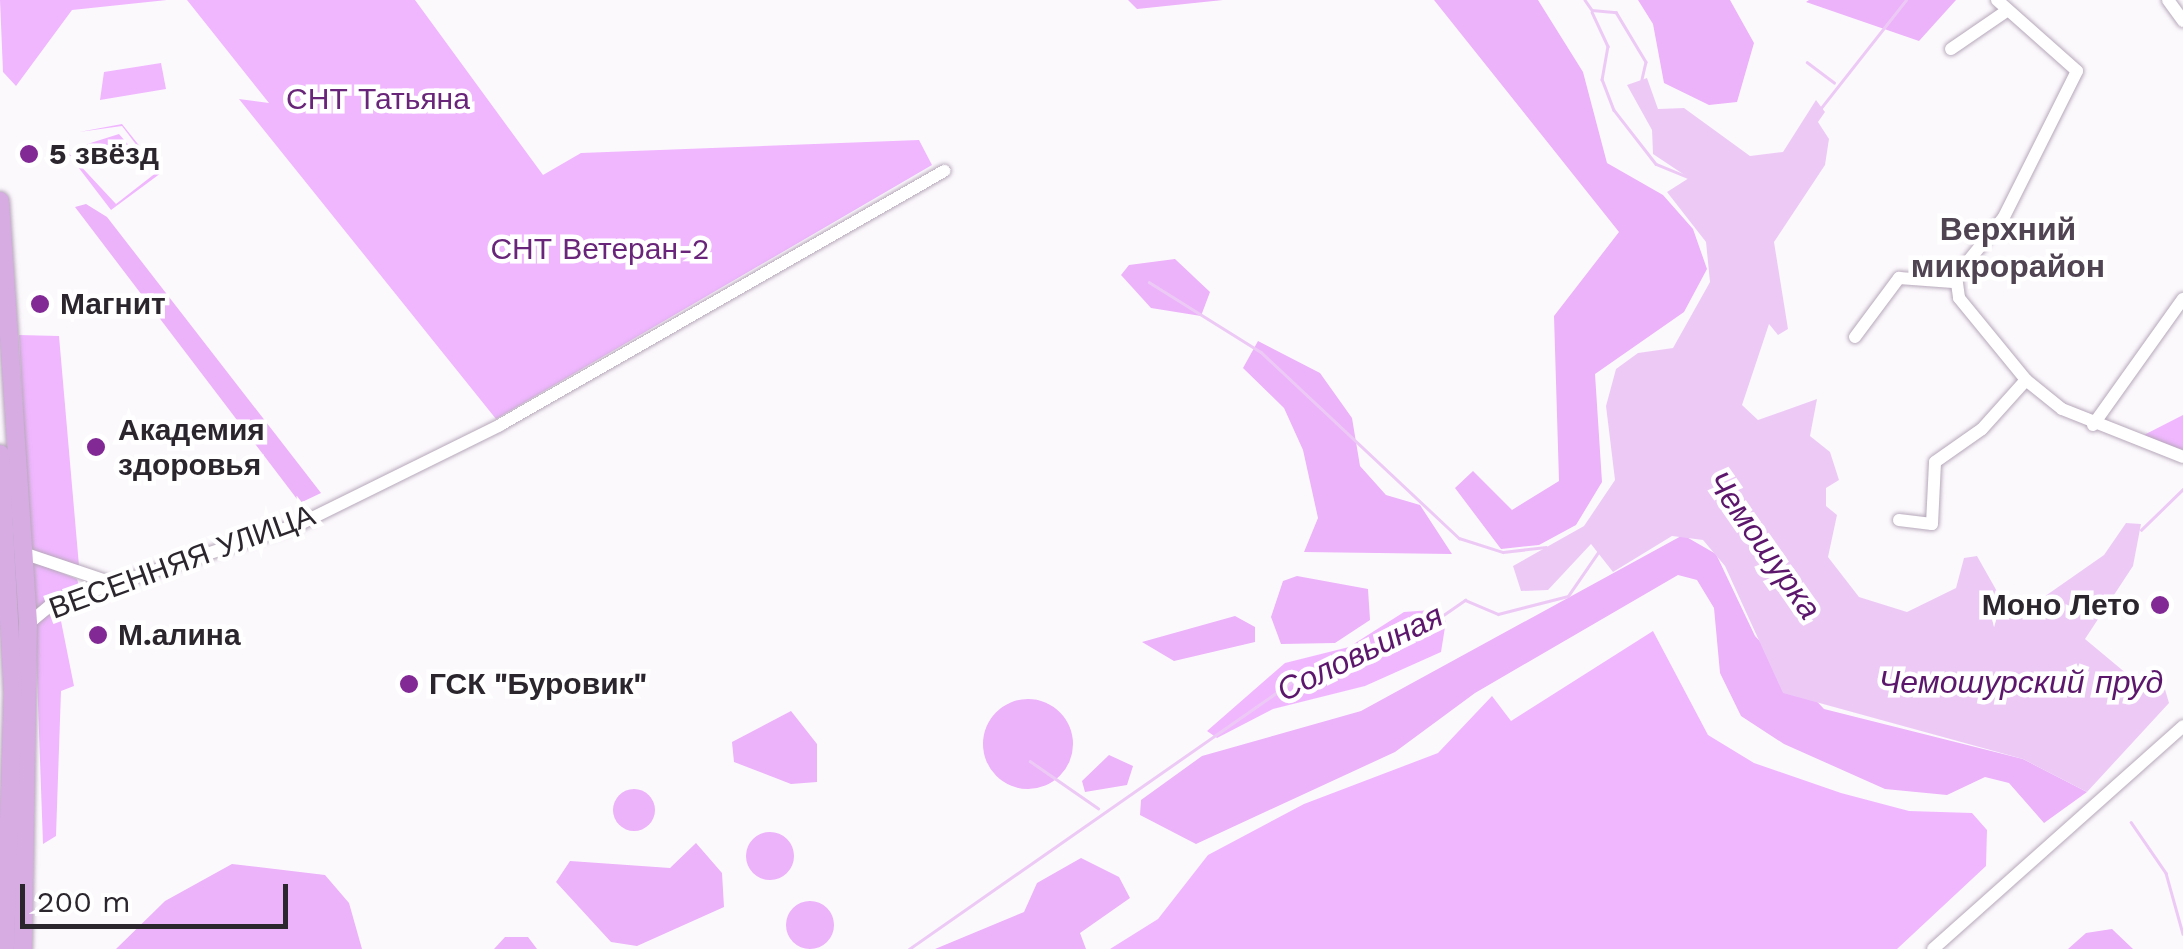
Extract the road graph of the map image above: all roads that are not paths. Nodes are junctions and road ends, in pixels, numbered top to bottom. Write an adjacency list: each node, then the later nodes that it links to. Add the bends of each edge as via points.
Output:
1 (2168, 0): 3 (street)
2 (2001, 6): 4 (street); 7 (street, via 2070,55 2077,70 2004,218)
3 (2183, 21)
4 (1951, 48)
5 (944, 171): 16 (street, ВЕСЕННЯЯ УЛИЦА, via 500,425 300,524)
6 (0, 202): 15 (main road)
7 (1953, 282): 9 (street, via 1899,278 1888,306); 10 (street)
8 (2183, 299): 11 (street)
9 (1856, 337)
10 (2026, 380): 11 (street); 14 (street, via 1982,430 1935,462 1932,524)
11 (2093, 424): 13 (street)
12 (0, 454): 17 (main road)
13 (2183, 457)
14 (1899, 520)
15 (23, 553): 16 (street); 17 (main road)
16 (115, 584): 17 (street, ВЕСЕННЯЯ УЛИЦА, via 44,608)
17 (20, 624): 18 (main road); 20 (main road)
18 (7, 692): 20 (main road)
19 (2183, 726): 23 (street)
20 (23, 764): 21 (main road); 22 (main road)
21 (5, 949)
22 (22, 949)
23 (1932, 949)

